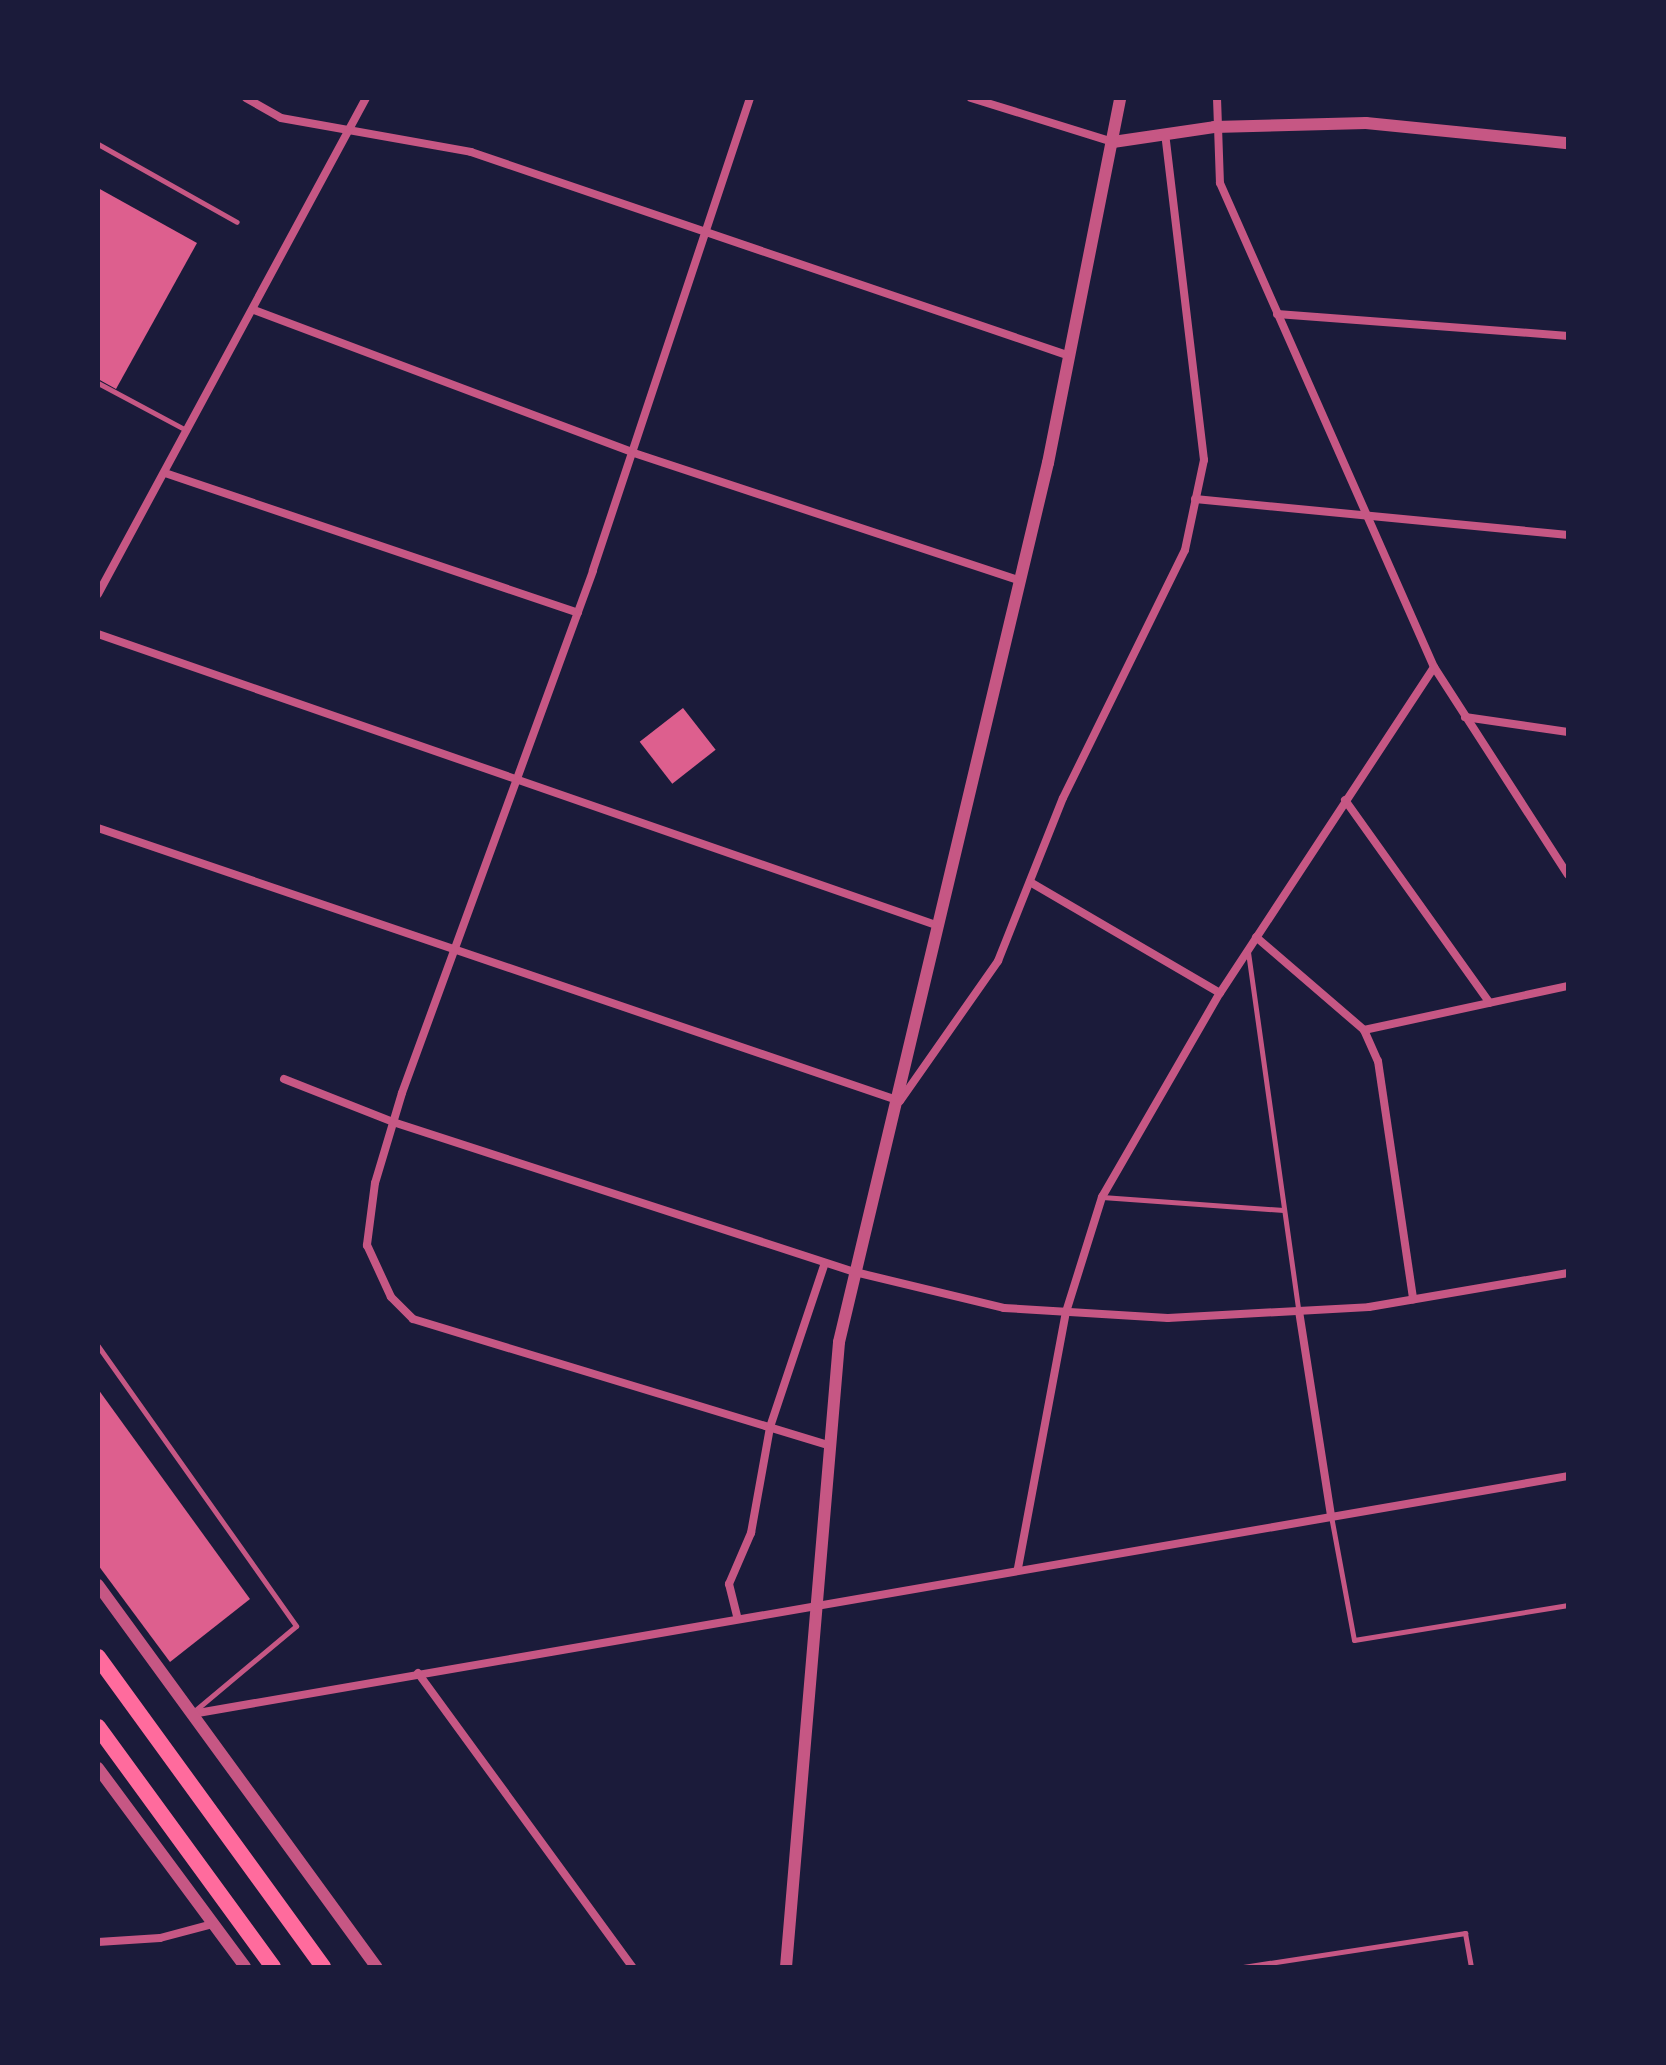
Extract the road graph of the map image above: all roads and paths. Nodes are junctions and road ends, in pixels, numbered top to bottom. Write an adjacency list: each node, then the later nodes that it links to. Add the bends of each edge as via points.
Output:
1 (246, 98): 7 (street, via 281,118)
2 (366, 98): 7 (street)
3 (750, 98): 14 (street)
4 (971, 98): 10 (street)
5 (1120, 98): 10 (street)
6 (1217, 98): 8 (street)
7 (354, 127): 14 (street, via 471,152); 15 (street)
8 (1214, 127): 9 (street); 11 (street, via 1366,123); 16 (street, via 1220,183)
9 (1165, 134): 10 (street); 23 (street, via 1204,460)
10 (1113, 142): 18 (street)
11 (1568, 143)
12 (98, 144): 13 (lane)
13 (237, 222)
14 (710, 234): 18 (street); 21 (street)
15 (254, 310): 20 (street); 21 (street)
16 (1277, 314): 17 (street); 24 (street)
17 (1568, 336)
18 (1064, 354): 26 (street)
19 (98, 383): 20 (lane)
20 (187, 431): 22 (street)
21 (634, 453): 26 (street); 28 (street)
22 (165, 473): 27 (street); 28 (street)
23 (1195, 499): 24 (street); 37 (street, via 1185,550)
24 (1364, 511): 25 (street); 30 (street)
25 (1568, 535)
26 (1020, 581): 38 (street)
27 (98, 594)
28 (578, 613): 33 (street)
29 (98, 634): 33 (street)
30 (1434, 667): 31 (street); 34 (street)
31 (1465, 717): 32 (street); 36 (street)
32 (1568, 732)
33 (516, 782): 38 (street); 41 (street)
34 (1345, 800): 39 (street); 44 (street)
35 (98, 828): 41 (street)
36 (1568, 875)
37 (1030, 882): 43 (street); 47 (street, via 998,961)
38 (936, 925): 47 (street)
39 (1256, 937): 40 (street); 45 (street)
40 (1248, 950): 43 (street); 50 (lane)
41 (455, 951): 47 (street); 48 (street)
42 (1568, 986): 44 (street)
43 (1220, 993): 49 (street)
44 (1490, 1003): 45 (street)
45 (1364, 1030): 54 (street, via 1378,1061)
46 (284, 1079): 48 (street)
47 (900, 1101): 52 (street)
48 (393, 1122): 51 (street); 58 (street, via 367,1245 391,1297 413,1319)
49 (1102, 1197): 50 (lane); 56 (street)
50 (1284, 1210): 55 (lane)
51 (825, 1263): 52 (street); 58 (street)
52 (855, 1272): 56 (street, via 1004,1308); 59 (street)
53 (1568, 1273): 54 (street)
54 (1413, 1299): 55 (street)
55 (1299, 1311): 56 (street, via 1168,1318); 61 (street)
56 (1066, 1312): 62 (street)
57 (98, 1346): 69 (lane, via 296,1626)
58 (770, 1427): 59 (street); 66 (street, via 758,1503 729,1584)
59 (828, 1445): 64 (street)
60 (1568, 1476): 61 (street)
61 (1331, 1515): 62 (street); 65 (lane, via 1354,1640)
62 (1018, 1568): 64 (street)
63 (98, 1585): 69 (street)
64 (815, 1602): 66 (street); 79 (street)
65 (1568, 1605)
66 (737, 1616): 68 (street)
67 (98, 1657): 76 (highway)
68 (418, 1673): 69 (street); 78 (street)
69 (192, 1714): 77 (street)
70 (98, 1727): 75 (highway)
71 (98, 1768): 72 (street)
72 (213, 1924): 73 (street, via 160,1938); 74 (street)
73 (98, 1942)
74 (245, 1967)
75 (273, 1967)
76 (323, 1967)
77 (377, 1967)
78 (632, 1967)
79 (786, 1967)
80 (1243, 1967): 81 (lane, via 1465,1933)
81 (1471, 1967)

